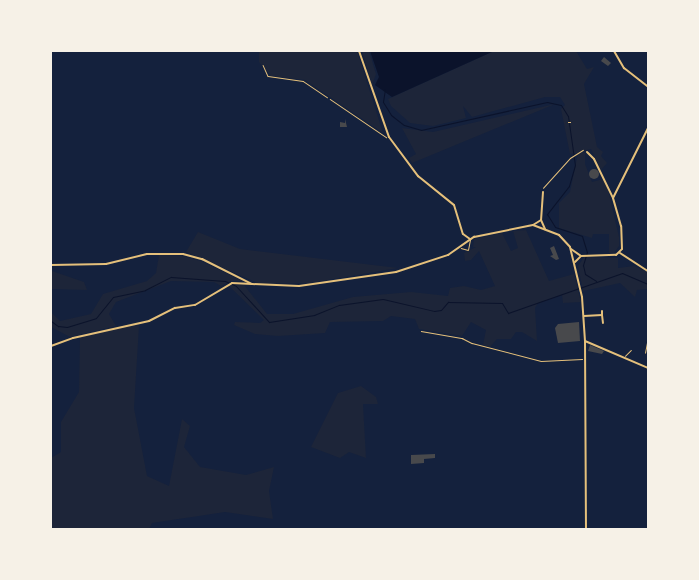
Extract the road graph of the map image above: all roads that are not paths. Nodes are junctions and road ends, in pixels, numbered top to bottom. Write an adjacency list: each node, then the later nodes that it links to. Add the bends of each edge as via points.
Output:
1 (359, 51): 13 (street, via 385,130 418,176 454,205)
2 (614, 51): 3 (street, via 624,68)
3 (648, 87)
4 (330, 98): 6 (lane)
5 (648, 128): 9 (street)
6 (386, 137)
7 (587, 152): 9 (street, via 594,158)
8 (543, 192): 10 (street)
9 (613, 198): 17 (street, via 622,238)
10 (541, 220): 11 (street); 12 (street)
11 (533, 225): 12 (street); 14 (street)
12 (545, 229): 16 (street, via 559,235)
13 (463, 234): 14 (street); 15 (street)
14 (470, 239): 15 (street); 15 (lane, via 467,251 462,250)
15 (462, 244): 22 (street, via 438,259 388,274 299,286)
16 (570, 248): 18 (street); 19 (street)
17 (620, 253): 18 (street); 21 (street)
18 (582, 256): 19 (street)
19 (574, 263): 25 (street)
20 (51, 265): 22 (street, via 106,264 147,254 183,254 202,259)
21 (648, 270)
22 (252, 284): 28 (street, via 227,284 195,306 175,308 149,320)
23 (602, 311): 24 (street)
24 (602, 315): 25 (street); 26 (street)
25 (584, 316): 27 (street)
26 (603, 323)
27 (585, 340): 30 (street); 32 (street)
28 (51, 346)
29 (631, 350): 30 (lane)
30 (624, 357): 31 (street)
31 (648, 368)
32 (586, 529)

